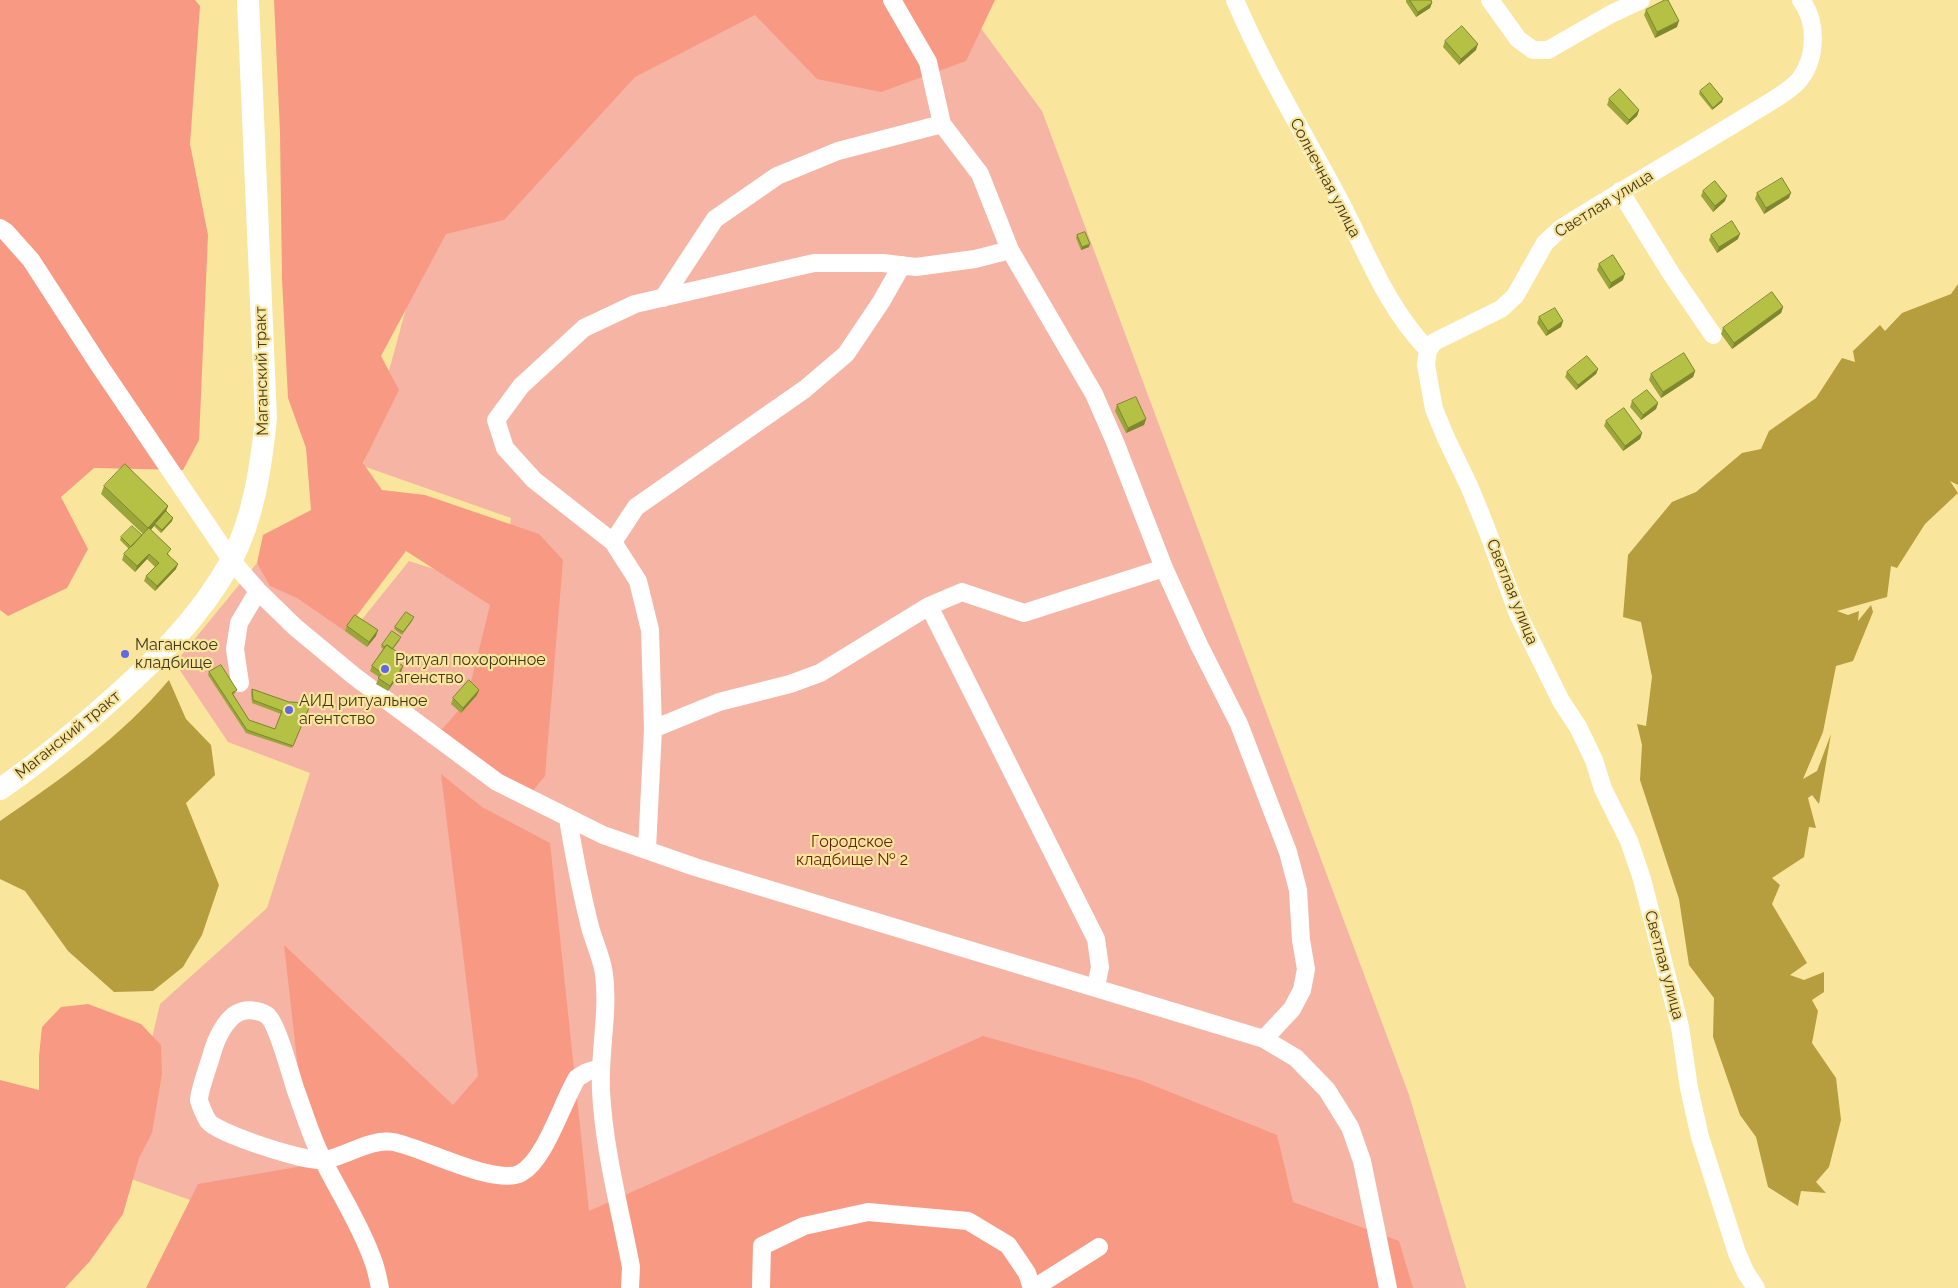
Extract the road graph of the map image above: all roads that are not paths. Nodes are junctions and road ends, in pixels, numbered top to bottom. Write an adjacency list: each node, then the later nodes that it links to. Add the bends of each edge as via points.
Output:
1 (248, 0): 16 (main road, Маганский тракт, via 266,418 262,461 248,521)
2 (892, 0): 7 (street, via 928,62)
3 (1235, 0): 14 (street, Солнечная улица, via 1251,39 1341,203 1380,286)
4 (1490, 0): 5 (street, via 1518,39 1533,50 1548,50)
5 (1641, 0)
6 (1801, 0): 8 (street, Светлая улица, via 1813,29 1808,67 1799,80 1659,170)
7 (942, 124): 10 (street, via 980,174); 12 (street, via 838,151 777,176 715,219)
8 (1620, 191): 13 (street); 14 (street, Светлая улица, via 1560,229 1545,243 1515,296 1501,309 1434,342)
9 (0, 228): 16 (street, via 31,260)
10 (1010, 250): 11 (street, via 975,259); 17 (street, via 1094,394)
11 (902, 266): 12 (street, via 814,263); 15 (street, via 846,354 805,389 636,507)
12 (663, 298): 15 (street, via 635,304 584,328 520,386 496,420 505,448 534,480)
13 (1713, 335)
14 (1428, 350): 35 (street, Светлая улица, via 1426,364 1434,409 1487,530 1518,614 1556,693 1582,735 1603,789 1629,841 1680,1027 1688,1088 1700,1137 1737,1253)
15 (613, 542): 21 (street, via 638,581 650,630)
16 (231, 560): 18 (street); 22 (main road, Маганский тракт, via 201,609 140,675 36,764)
17 (1164, 568): 19 (street, via 1024,613 962,592); 26 (street, via 1239,724 1288,852 1298,890 1306,968 1302,990 1292,1009)
18 (258, 591): 20 (street, via 239,622 235,649); 23 (street, via 295,628 354,676 497,782)
19 (929, 606): 21 (street, via 820,673 719,702); 25 (street, via 1096,939 1100,966)
20 (240, 683)
21 (653, 729): 24 (street)
22 (0, 789)
23 (568, 819): 24 (street, via 603,835); 27 (street, via 580,884 604,971 606,994)
24 (648, 849): 25 (street, via 695,868)
25 (1096, 986): 26 (street)
26 (1264, 1038): 34 (street, via 1296,1058 1326,1090 1350,1127 1362,1161)
27 (600, 1068): 28 (street, via 577,1078 542,1148 530,1166 519,1174 503,1177 478,1171 392,1142 374,1142 359,1150); 31 (street, via 607,1140 631,1267)
28 (323, 1160): 28 (street, via 297,1156 224,1133 208,1121 199,1099 214,1044 225,1025 240,1011 253,1010 268,1016); 30 (street, via 373,1258)
29 (1099, 1247): 33 (street)
30 (380, 1288)
31 (630, 1288)
32 (761, 1288): 33 (street, via 762,1246 804,1226 868,1212 968,1221 1008,1245)
33 (1033, 1288)
34 (1388, 1288)
35 (1756, 1288)

